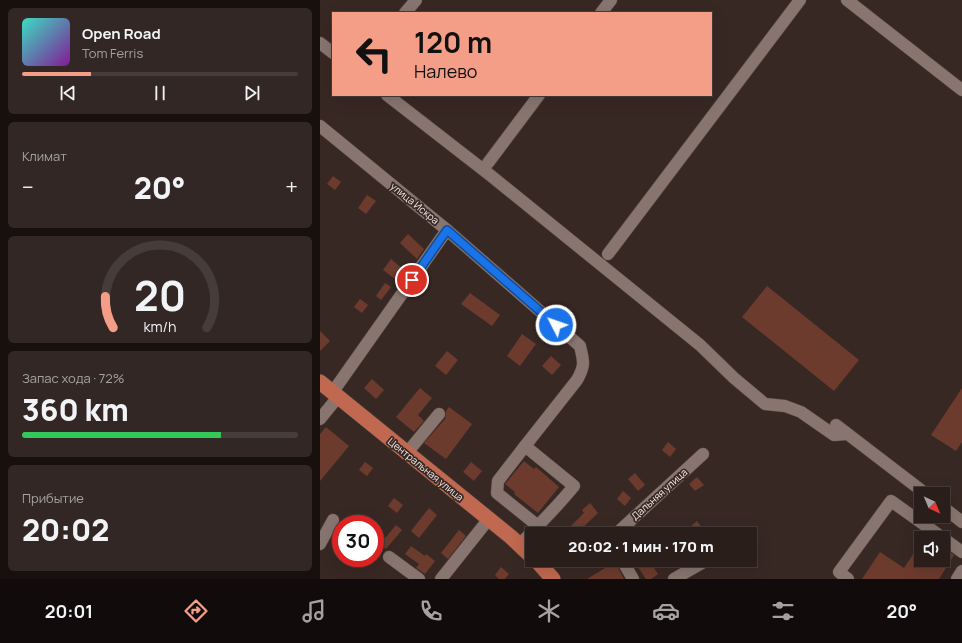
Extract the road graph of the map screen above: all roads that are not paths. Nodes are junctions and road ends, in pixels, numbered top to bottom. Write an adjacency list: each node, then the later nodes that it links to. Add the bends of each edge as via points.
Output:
1 (416, 0): 5 (street)
2 (611, 0): 6 (street)
3 (800, 0): 15 (street)
4 (847, 0): 9 (street)
5 (406, 12)
6 (602, 12)
7 (320, 43): 8 (street)
8 (332, 52)
9 (962, 90)
10 (388, 96): 21 (street, via 700,345 765,404 785,406 801,412 834,435)
11 (538, 96): 13 (street)
12 (320, 126): 14 (street, улица Искра)
13 (488, 163)
14 (447, 230): 17 (street); 22 (street, улица Искра, via 580,346 584,369)
15 (608, 254)
16 (320, 382): 17 (main road, Центральная улица)
17 (335, 395): 19 (street); 23 (main road, Центральная улица)
18 (439, 414): 23 (street)
19 (320, 419)
20 (836, 425): 21 (street)
21 (847, 434): 25 (street)
22 (525, 446): 30 (street, via 498,481 497,493); 30 (street, via 574,486)
23 (406, 454): 27 (main road, Центральная улица)
24 (703, 454): 31 (street, Дальняя улица)
25 (917, 487)
26 (950, 513): 29 (street)
27 (488, 520): 35 (main road, Центральная улица); 44 (street)
28 (332, 522): 34 (street)
29 (962, 522)
30 (538, 526): 35 (street)
31 (624, 527)
32 (933, 531): 48 (street, via 891,501 839,572)
33 (950, 543): 37 (street)
34 (320, 544)
35 (519, 545): 36 (main road, Центральная улица)
36 (525, 551)
37 (962, 552)
38 (389, 557): 43 (street)
39 (542, 567): 45 (main road)
40 (626, 567): 46 (street)
41 (695, 567): 47 (street)
42 (962, 571): 49 (street)
43 (419, 579)
44 (441, 579)
45 (553, 579)
46 (633, 579)
47 (674, 579)
48 (848, 579)
49 (957, 579)

